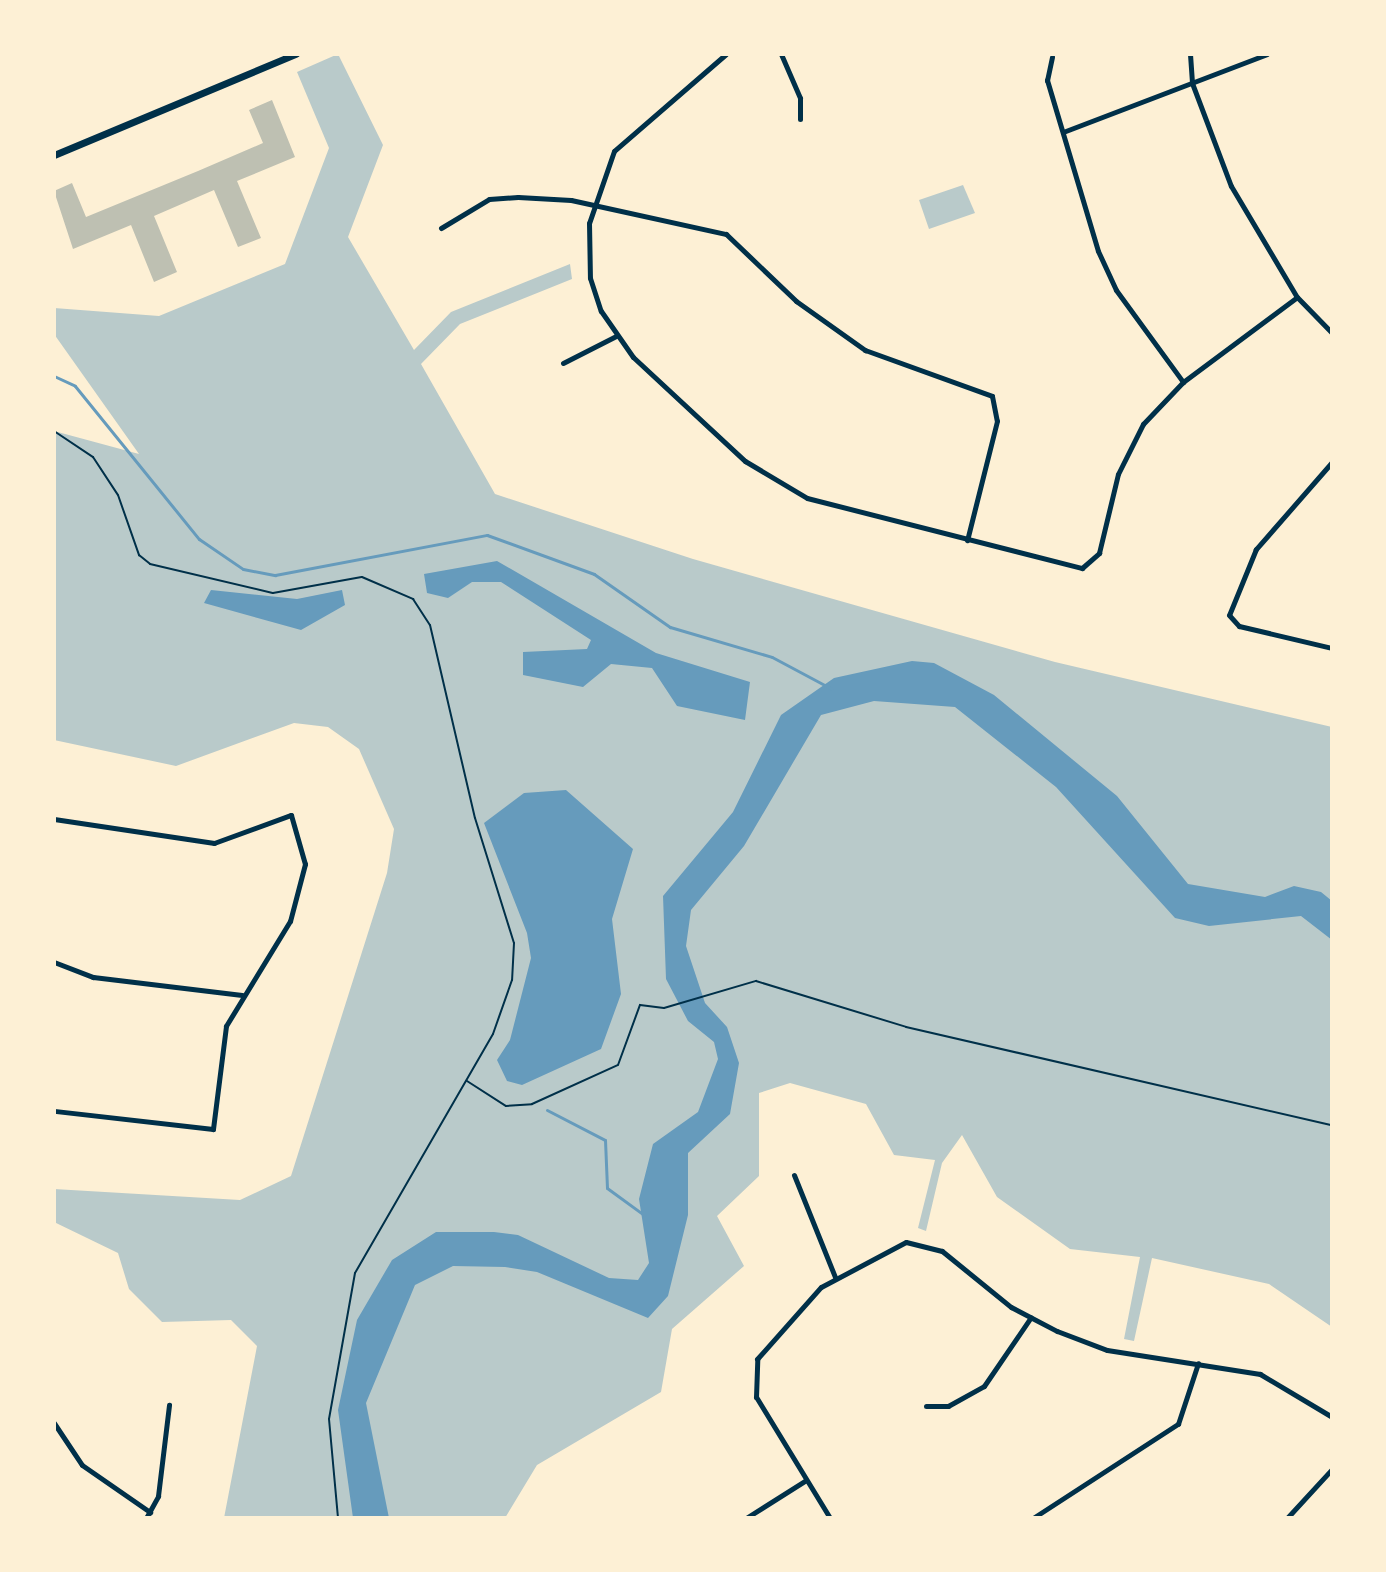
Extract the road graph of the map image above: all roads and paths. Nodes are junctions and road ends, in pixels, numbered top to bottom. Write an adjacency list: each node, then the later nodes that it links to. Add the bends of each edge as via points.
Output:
1 (296, 54): 10 (main road)
2 (726, 54): 11 (street, via 623,139 600,177)
3 (781, 54): 8 (street, via 800,98)
4 (1190, 54): 7 (street)
5 (1267, 54): 7 (street)
6 (1052, 57): 9 (street, via 1047,80)
7 (1192, 83): 9 (street); 13 (street, via 1231,186)
8 (800, 119)
9 (1063, 132): 17 (street, via 1111,281)
10 (54, 155)
11 (593, 207): 12 (street, via 489,199); 15 (street, via 590,278); 20 (street, via 726,234 796,301 865,350 992,396 997,421)
12 (441, 228)
13 (1297, 297): 14 (street); 17 (street)
14 (1332, 333)
15 (616, 336): 16 (street); 20 (street, via 698,421 787,489)
16 (563, 363)
17 (1183, 382): 20 (street, via 1124,458 1090,564)
18 (54, 431): 25 (path, via 93,457 118,495 139,555 150,564 273,593 362,577 392,586 423,612 515,957 500,1020)
19 (1332, 462): 21 (street, via 1256,549 1229,615 1239,626)
20 (967, 540)
21 (1332, 648)
22 (54, 819): 24 (street, via 202,843 284,814 294,818 305,864 301,900)
23 (54, 962): 24 (street, via 93,977)
24 (242, 995): 26 (street, via 220,1052 213,1129)
25 (465, 1079): 27 (path, via 506,1106 532,1104 618,1065 640,1005 664,1008 756,981 906,1027); 39 (path, via 355,1273 329,1419)
26 (54, 1111)
27 (1332, 1125)
28 (794, 1175): 29 (street)
29 (835, 1277): 30 (street, via 897,1244 931,1245); 37 (street, via 773,1333 753,1374 756,1397)
30 (1031, 1317): 31 (street, via 1107,1350); 33 (street, via 984,1386 948,1406)
31 (1198, 1363): 34 (street, via 1260,1374); 42 (street, via 1178,1424)
32 (169, 1405): 38 (street)
33 (926, 1406)
34 (1332, 1417)
35 (54, 1423): 38 (street, via 82,1465)
36 (1332, 1469): 43 (street)
37 (806, 1480): 40 (street); 41 (street)
38 (148, 1515)
39 (338, 1518)
40 (746, 1518)
41 (830, 1518)
42 (1033, 1518)
43 (1287, 1518)

